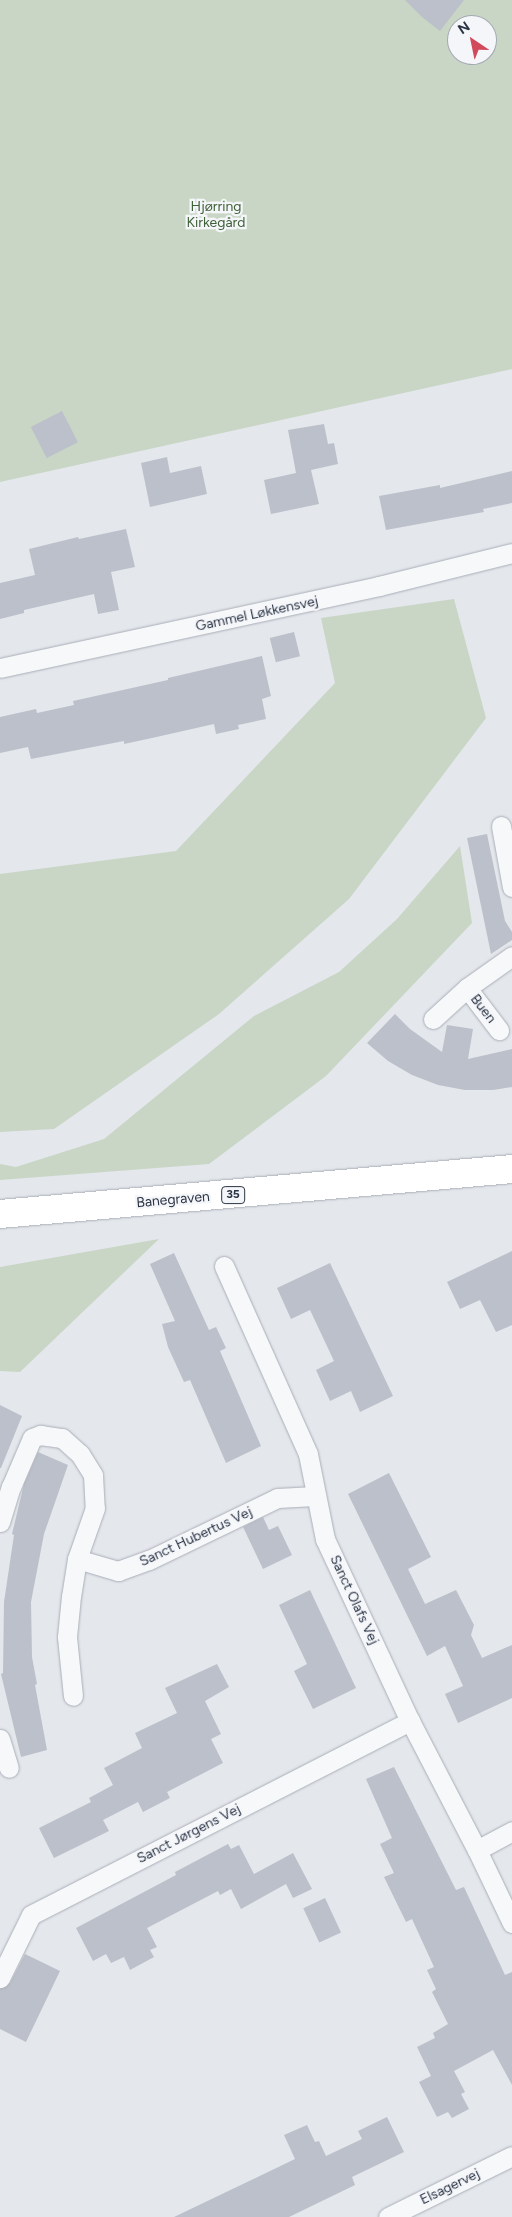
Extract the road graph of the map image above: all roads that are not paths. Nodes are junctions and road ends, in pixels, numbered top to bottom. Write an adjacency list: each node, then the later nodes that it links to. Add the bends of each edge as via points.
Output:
1 (512, 553): 2 (street, Gammel Løkkensvej, via 369,589)
2 (0, 668)
3 (501, 826): 4 (street)
4 (512, 887)
5 (512, 956): 6 (street, Buen)
6 (467, 988): 7 (street, Buen); 8 (street, Buen)
7 (434, 1019)
8 (499, 1030)
9 (512, 1169): 11 (main road, Banegraven / 35)
10 (512, 1174): 11 (main road, Banegraven / 35)
11 (465, 1175): 12 (main road, Banegraven / 35)
12 (0, 1214)
13 (224, 1266): 14 (street, Sanct Olafs Vej, via 308,1454)
14 (315, 1496): 16 (street, Sanct Hubertus Vej, via 277,1498 149,1560 118,1571); 18 (street, Sanct Olafs Vej, via 325,1539)
15 (0, 1522): 16 (street, via 32,1438 40,1435 62,1438 80,1454 93,1475 95,1508)
16 (76, 1559): 17 (street, via 67,1637)
17 (73, 1696)
18 (410, 1721): 22 (street, Sanct Olafs Vej); 24 (street, Sanct Jørgens Vej, via 31,1915)
19 (0, 1739): 20 (street)
20 (9, 1768)
21 (512, 1831): 22 (street)
22 (477, 1850): 23 (street, Sanct Olafs Vej)
23 (512, 1923)
24 (0, 1978)
25 (512, 2156): 26 (street, Elsagervej)
26 (388, 2217)

